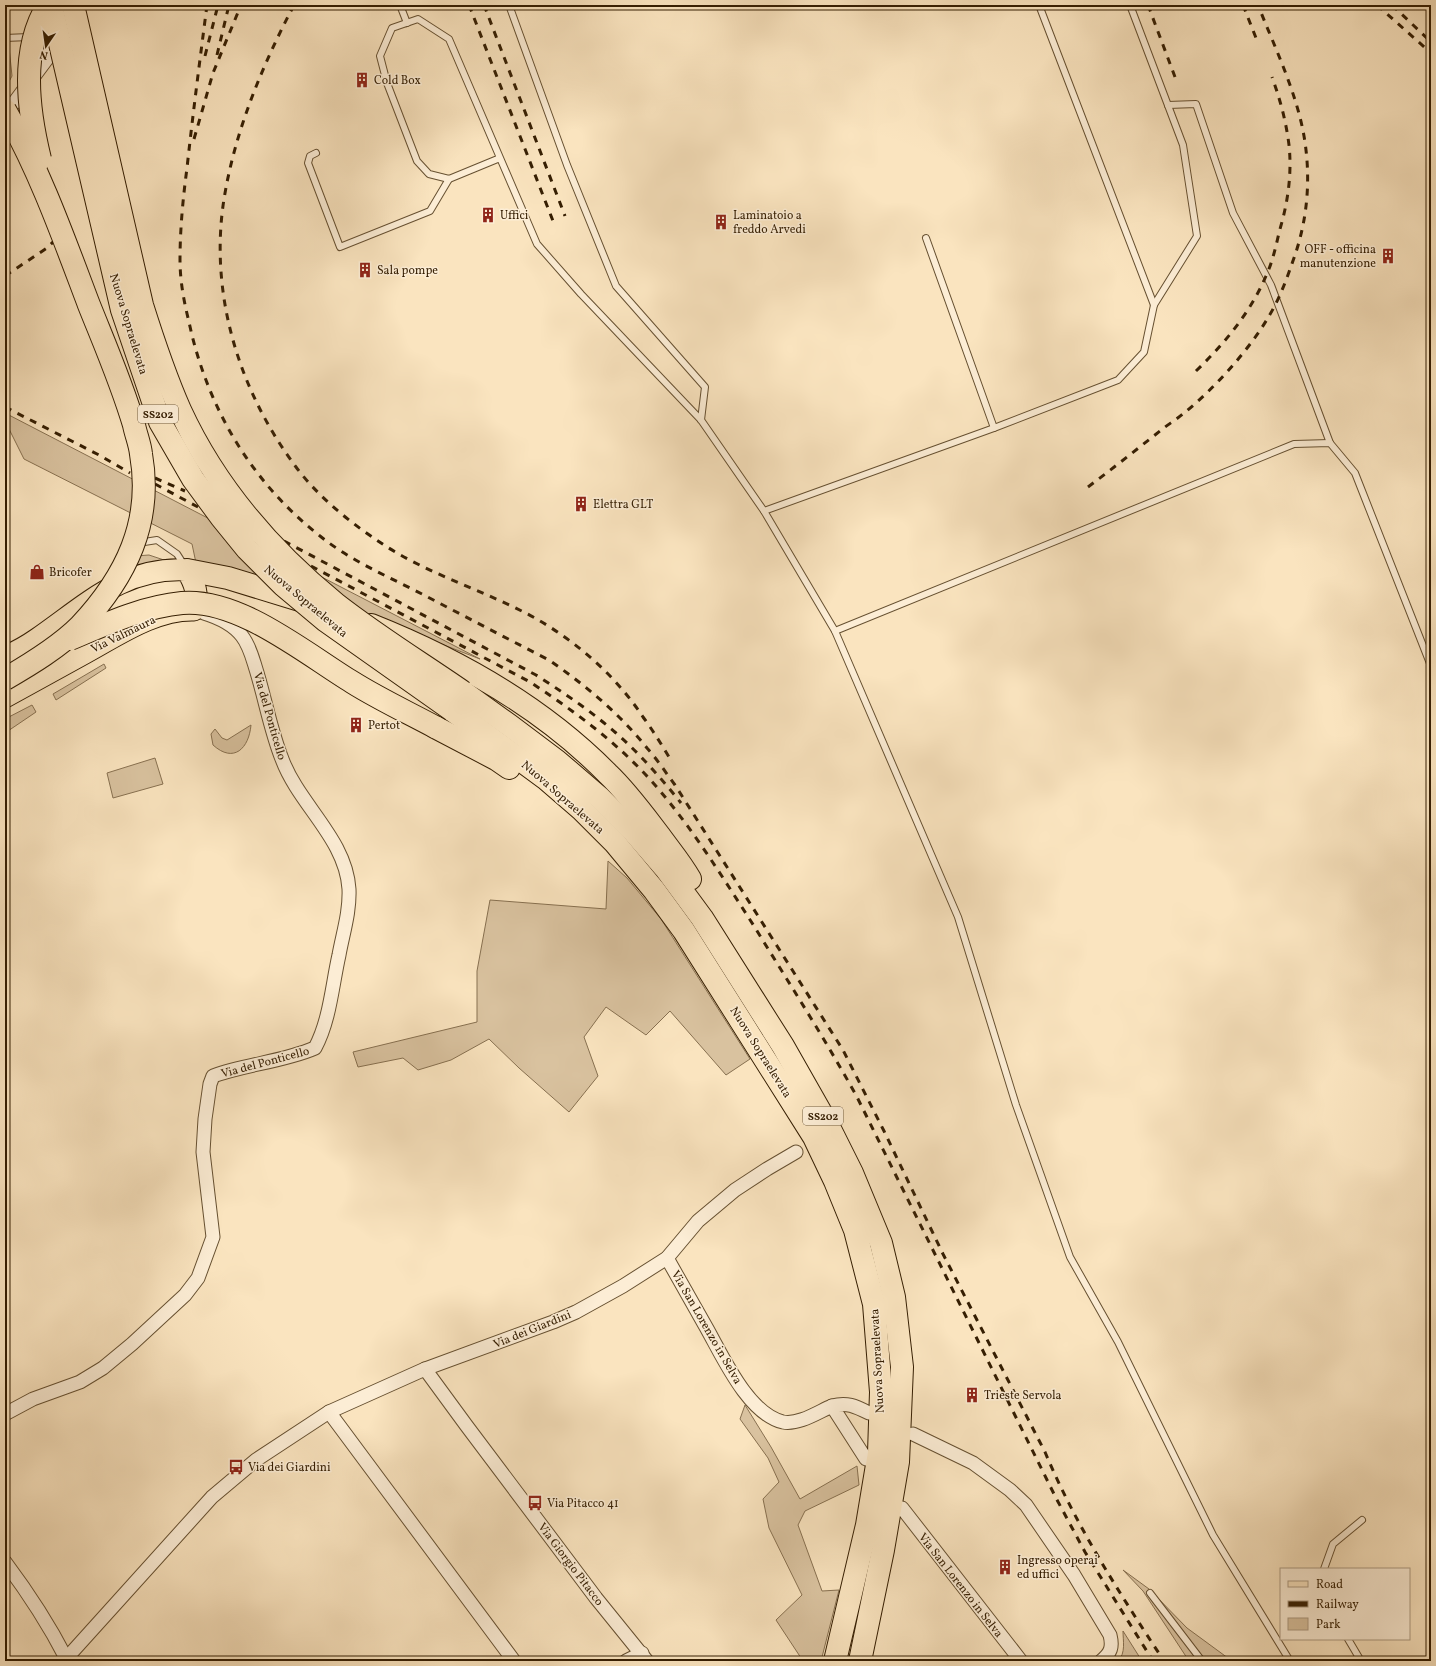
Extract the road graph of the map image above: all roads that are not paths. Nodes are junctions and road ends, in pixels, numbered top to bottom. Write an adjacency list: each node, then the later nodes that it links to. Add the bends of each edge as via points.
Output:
1 (50, 5): 17 (highway, bridge, via 43,13 35,36 30,59 29,87 34,136); 35 (highway, Nuova Sopraelevata / SS202, bridge, via 122,310 160,422 193,478 247,549 283,585 326,621 545,778 615,843)
2 (73, 5): 36 (highway, Nuova Sopraelevata / SS202, bridge, via 142,305 157,352 181,410 212,468 267,539 295,568 337,604 388,642 463,692 557,761 599,797 634,832 666,869 702,918)
3 (86, 5): 13 (street)
4 (400, 5): 8 (lane)
5 (509, 5): 20 (lane, via 567,164 616,286 705,387)
6 (1039, 5): 19 (lane)
7 (1130, 5): 11 (lane)
8 (407, 23): 15 (lane, via 418,19 449,39); 16 (lane, via 392,28 380,56 387,83 417,161 429,174)
9 (63, 30): 10 (lane, via 23,38)
10 (5, 38)
11 (1168, 105): 19 (lane, via 1183,145 1197,236); 22 (lane, via 1196,104 1233,213 1271,285)
12 (5, 110): 17 (highway, bridge)
13 (5, 115)
14 (316, 153): 16 (lane, via 310,156 308,163 340,247 430,211)
15 (500, 158): 16 (lane); 20 (lane, via 536,244)
16 (449, 179)
17 (54, 213): 30 (highway, bridge, via 128,407 141,452 145,481 136,538 124,565 111,588 79,626)
18 (926, 238): 21 (lane)
19 (1154, 305): 21 (lane, via 1144,352 1118,380)
20 (701, 420): 23 (lane)
21 (994, 428): 23 (lane)
22 (1330, 443): 29 (lane, via 1294,444); 32 (lane, via 1355,473)
23 (764, 512): 29 (lane)
24 (121, 554): 26 (lane, via 129,546 157,540 177,554)
25 (116, 566): 27 (lane)
26 (187, 570): 27 (main road, via 169,569 154,572 120,582); 28 (main road, via 196,589 197,600); 36 (highway, via 228,578 297,598 406,638 474,673 530,707 569,737 609,774 685,870 755,985)
27 (105, 591): 31 (main road, via 36,640)
28 (194, 610): 34 (main road, Via Valmaura, via 170,613 137,625); 43 (street, Via del Ponticello, via 214,616 242,635 249,647 282,760 293,783 337,847 346,870 349,889 348,914 328,1011 315,1048 299,1055 233,1069 213,1076 202,1152 213,1237 198,1278 185,1295 103,1368 80,1382 33,1399)
29 (835, 631): 61 (lane, via 958,917 1016,1105 1070,1257 1118,1342 1213,1535)
30 (60, 643): 33 (highway, bridge); 35 (highway, bridge, via 146,609 183,603 220,608 258,622 373,695 496,759 532,784)
31 (5, 657)
32 (1431, 666)
33 (5, 678)
34 (5, 697)
35 (654, 890): 56 (highway, Nuova Sopraelevata / SS202, via 684,931 814,1137 855,1230 874,1304 881,1392 879,1453 867,1525)
36 (783, 1046): 57 (highway, Nuova Sopraelevata / SS202, via 852,1173 881,1243 894,1297 902,1367 898,1462)
37 (796, 1152): 38 (street, Via dei Giardini, via 735,1190 698,1221)
38 (667, 1258): 39 (street, Via dei Giardini, via 576,1312 521,1335); 40 (street, Via San Lorenzo in Selva, via 738,1383 754,1403 769,1416 784,1422 800,1421)
39 (425, 1369): 41 (street, Via dei Giardini); 52 (street, Via Giorgio Pitacco, via 592,1592)
40 (832, 1406): 42 (street, Via San Lorenzo in Selva, via 843,1403); 45 (street)
41 (329, 1412): 53 (street, Via dei Giardini, via 256,1460 212,1496); 54 (street)
42 (869, 1413)
43 (5, 1414)
44 (914, 1434): 59 (street, via 973,1463 1026,1505 1074,1575 1110,1635 1111,1650)
45 (866, 1459)
46 (902, 1508): 58 (street, Via San Lorenzo in Selva)
47 (1362, 1520): 49 (lane, via 1333,1544)
48 (5, 1562): 53 (street, via 31,1595 50,1626)
49 (1324, 1568)
50 (1150, 1593): 60 (lane)
51 (1349, 1640): 62 (lane)
52 (644, 1657): 55 (street)
53 (65, 1660)
54 (514, 1661)
55 (626, 1661)
56 (835, 1661)
57 (860, 1661)
58 (1021, 1661)
59 (1102, 1661)
60 (1202, 1661)
61 (1290, 1661)
62 (1361, 1661)

